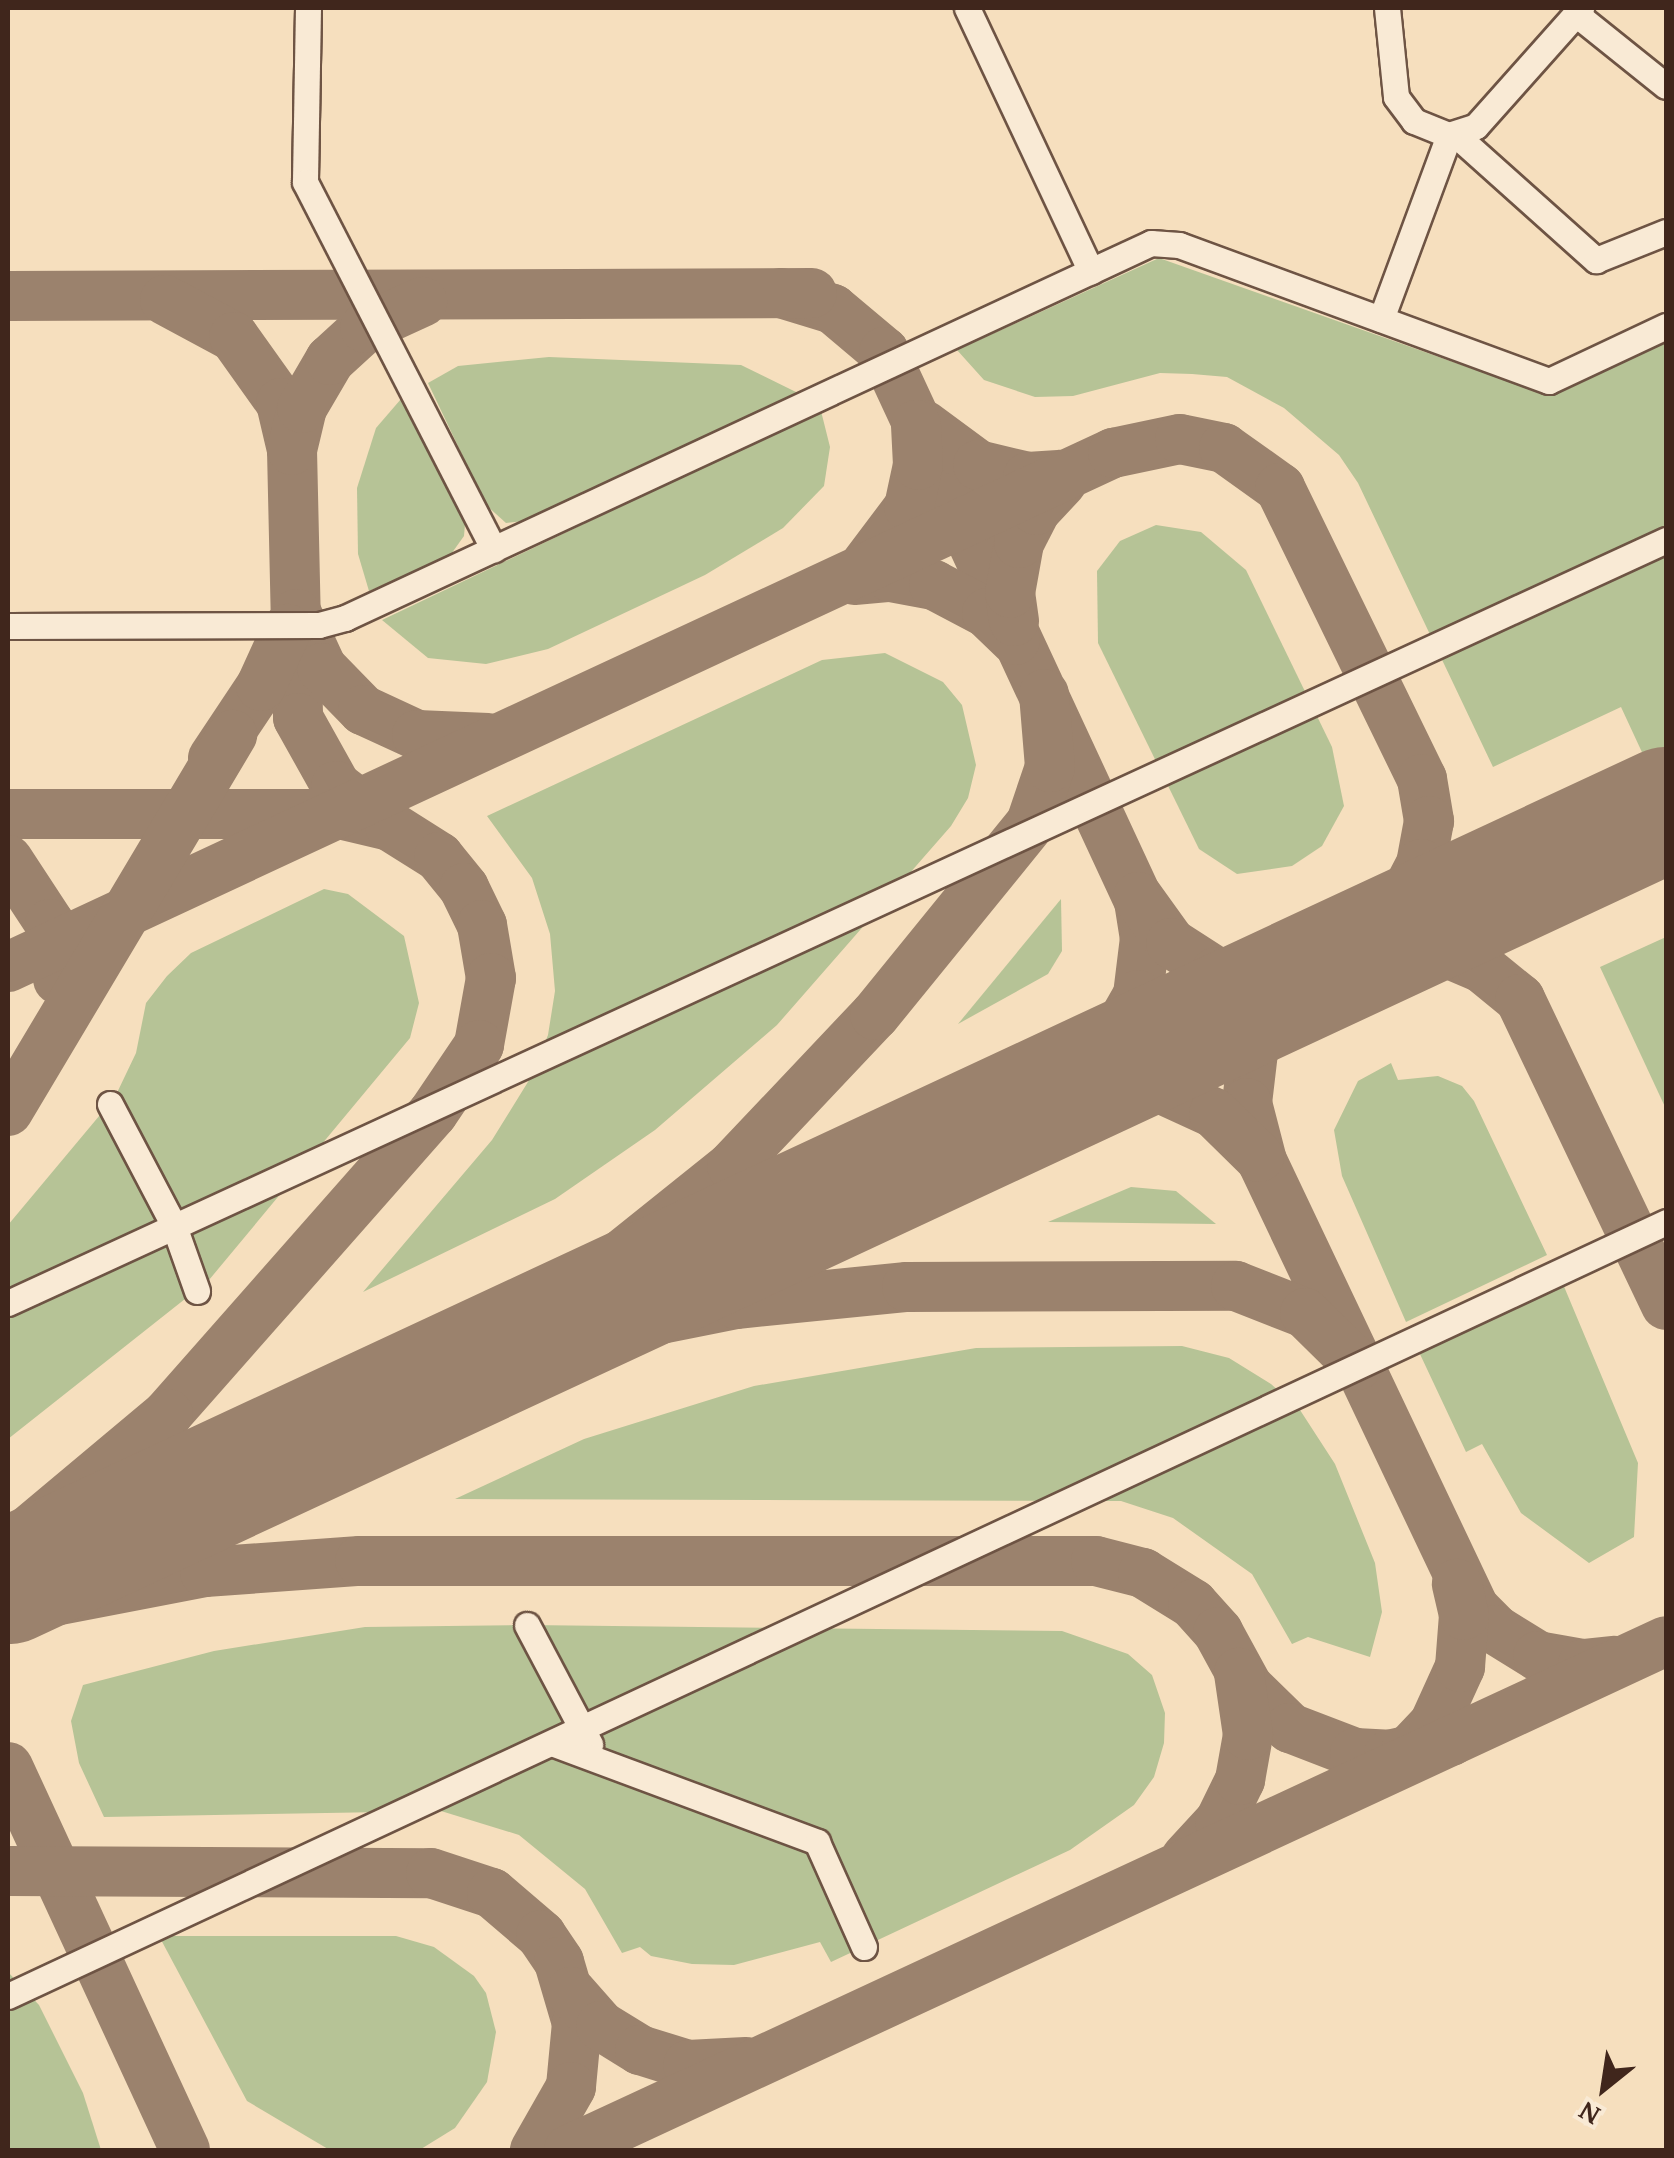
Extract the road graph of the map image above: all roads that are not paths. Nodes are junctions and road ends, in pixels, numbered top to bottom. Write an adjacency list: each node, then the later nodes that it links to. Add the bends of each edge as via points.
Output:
1 (308, 8): 12 (lane, via 305,182)
2 (967, 8): 8 (lane)
3 (1386, 8): 6 (lane, via 1396,97 1414,121)
4 (1578, 11): 5 (lane); 6 (lane, via 1476,126)
5 (1666, 86)
6 (1452, 135): 7 (lane, via 1596,260); 9 (lane)
7 (1666, 232)
8 (1092, 271): 9 (lane, via 1151,243 1179,245); 12 (lane)
9 (1381, 319): 10 (lane, via 1549,380)
10 (1666, 326)
11 (1666, 540): 16 (lane)
12 (494, 550): 13 (lane, via 319,625)
13 (8, 626)
14 (110, 1104): 16 (lane)
15 (1666, 1222): 20 (lane)
16 (174, 1226): 17 (lane); 18 (lane)
17 (197, 1292)
18 (8, 1303)
19 (526, 1625): 20 (lane)
20 (582, 1731): 21 (lane); 22 (lane)
21 (554, 1744): 22 (lane); 24 (lane)
22 (601, 1762): 23 (lane, via 817,1842)
23 (864, 1947)
24 (8, 1996)

